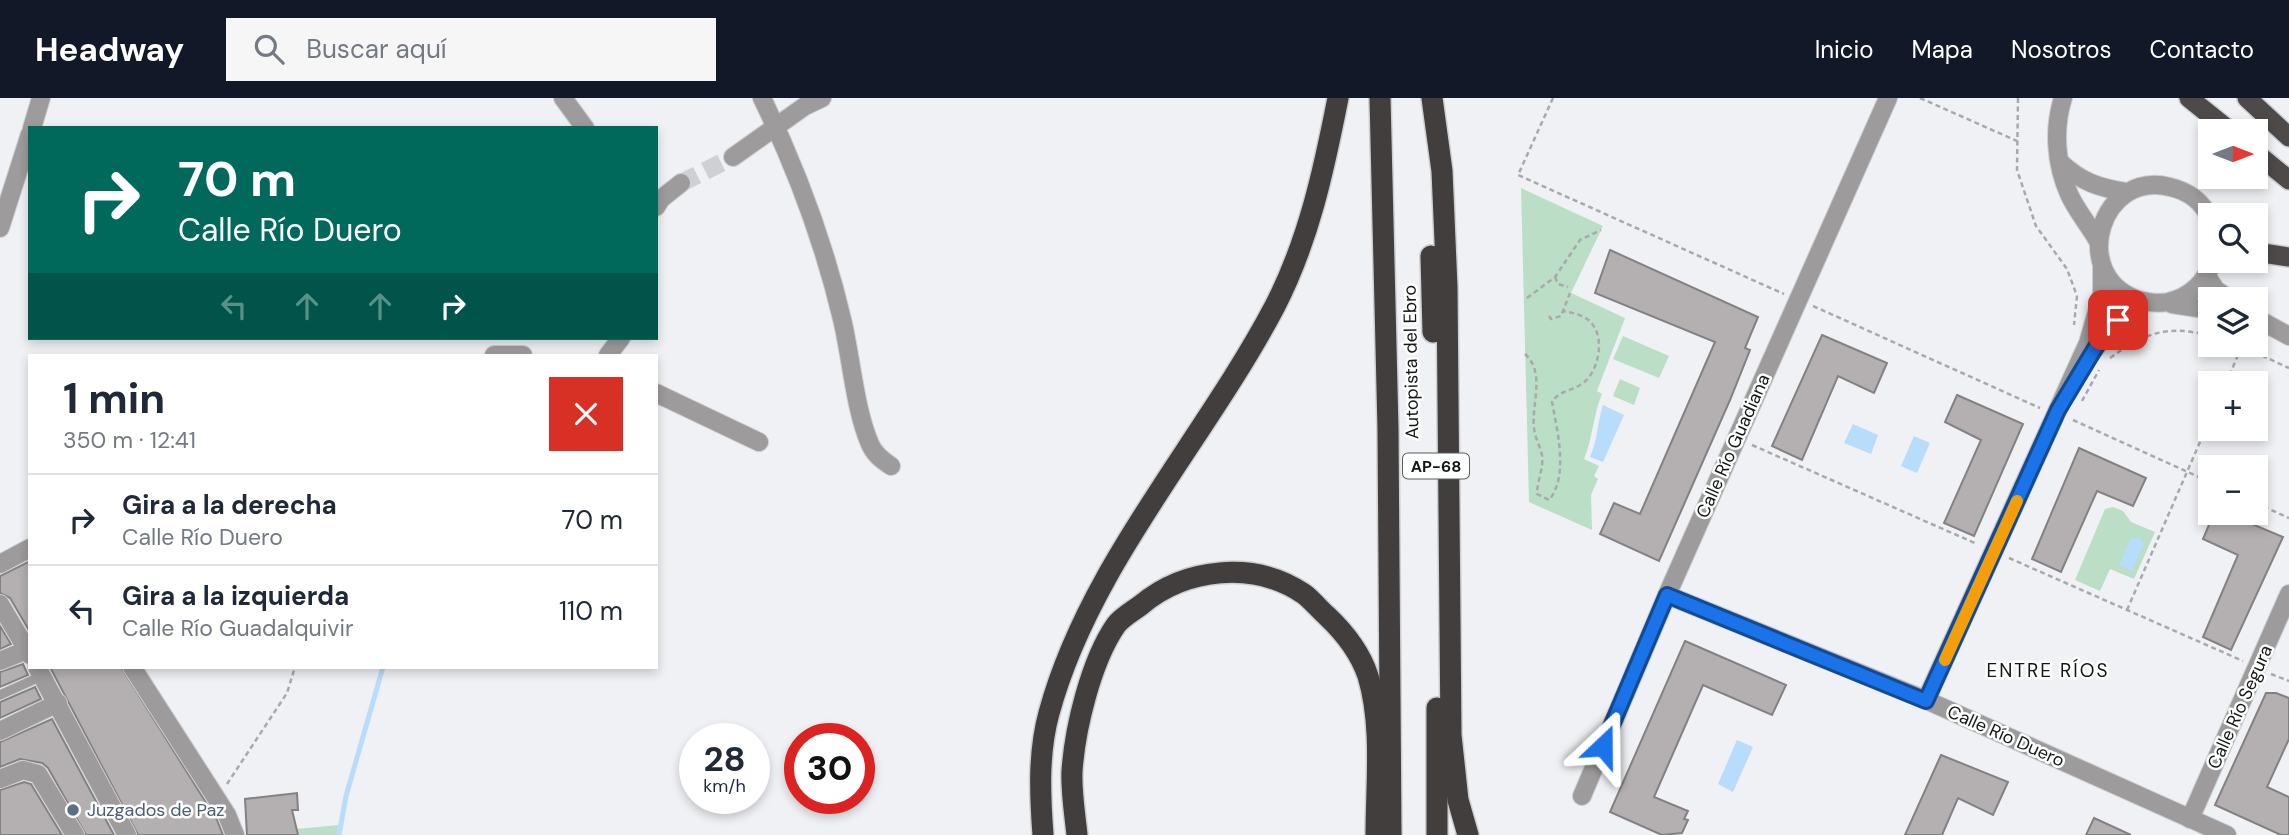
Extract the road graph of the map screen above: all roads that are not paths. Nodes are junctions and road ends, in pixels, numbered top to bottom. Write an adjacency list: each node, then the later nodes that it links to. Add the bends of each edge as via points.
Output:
1 (41, 98): 14 (street)
2 (563, 98): 15 (street)
3 (762, 98): 16 (street)
4 (822, 98): 16 (street)
5 (1338, 98): 63 (highway, via 1318,201 1276,305 1123,552 1070,649 1048,716 1040,782)
6 (1380, 98): 66 (highway, Autopista del Ebro / AP-68)
7 (1427, 98): 67 (highway, Autopista del Ebro / AP-68)
8 (1432, 98): 68 (highway, via 1442,171 1447,274 1451,735 1458,800)
9 (1888, 98): 47 (street, Calle Río Guadiana)
10 (2063, 98): 20 (street, via 2056,134)
11 (2189, 98): 13 (highway)
12 (2247, 98): 17 (highway)
13 (2215, 119)
14 (33, 126)
15 (584, 126)
16 (775, 127): 19 (street); 43 (street, via 834,285 863,426 870,446)
17 (2289, 137)
18 (28, 140): 27 (street)
19 (733, 158)
20 (2060, 162): 24 (street, via 2090,184); 28 (street, via 2070,196)
21 (2268, 163): 22 (highway)
22 (2289, 180)
23 (681, 183): 26 (street)
24 (2126, 192): 25 (street, via 2161,184 2181,189); 28 (street, via 2109,209 2099,227)
25 (2199, 203)
26 (658, 205)
27 (0, 228)
28 (2098, 241): 31 (street)
29 (2268, 254): 30 (highway)
30 (2289, 257)
31 (2102, 267): 33 (street, via 2128,296); 41 (street, via 2097,317)
32 (2205, 273): 34 (street, via 2189,295)
33 (2146, 302): 34 (street); 41 (street, via 2118,320 2100,340)
34 (2165, 303): 35 (street)
35 (2198, 308)
36 (2268, 326): 37 (street)
37 (2289, 336)
38 (619, 340): 39 (street)
39 (609, 354)
40 (658, 394): 42 (street)
41 (2051, 409): 54 (street, via 1994,552)
42 (759, 442)
43 (891, 466)
44 (28, 549): 45 (street)
45 (0, 564)
46 (2289, 594): 59 (street, Calle Río Segura)
47 (1667, 595): 54 (street, Calle Río Duero); 58 (street, Calle Río Guadiana)
48 (2, 611): 49 (street)
49 (28, 653): 50 (street)
50 (0, 661)
51 (133, 669): 62 (street)
52 (39, 671): 53 (lane); 55 (street)
53 (0, 695)
54 (1926, 701): 59 (street, Calle Río Duero)
55 (58, 704): 56 (street); 61 (street)
56 (0, 731)
57 (0, 779): 60 (street, via 23,770 38,774)
58 (1582, 796)
59 (2190, 819): 69 (street, Calle Río Duero)
60 (75, 835)
61 (127, 835)
62 (235, 835)
63 (1043, 835)
64 (1077, 835): 65 (highway, via 1072,772 1082,716 1096,665 1117,624 1159,589 1195,576 1231,571 1266,578 1303,593 1357,651 1375,707)
65 (1376, 835)
66 (1391, 835)
67 (1437, 835)
68 (1468, 835)
69 (2227, 835)

